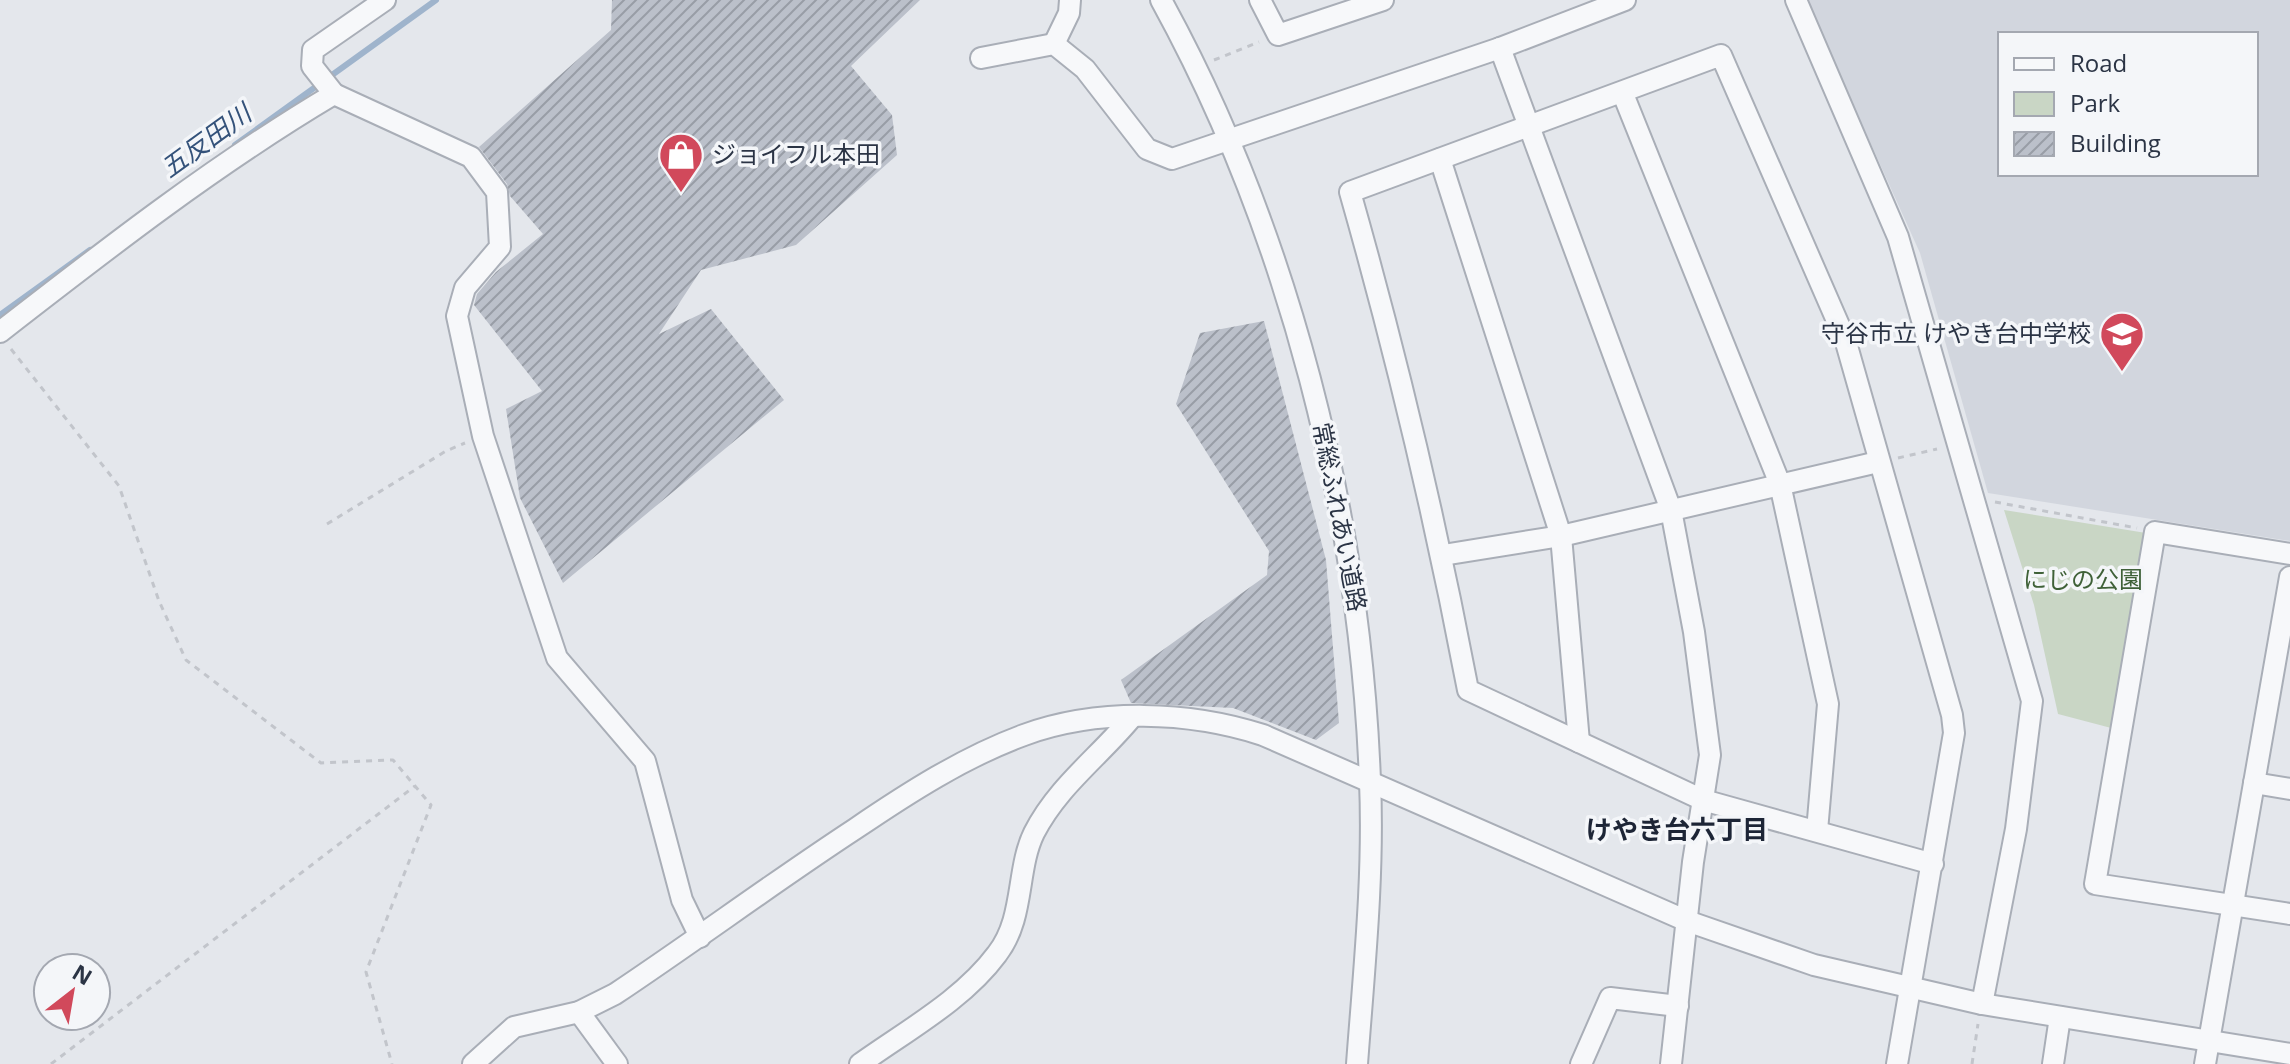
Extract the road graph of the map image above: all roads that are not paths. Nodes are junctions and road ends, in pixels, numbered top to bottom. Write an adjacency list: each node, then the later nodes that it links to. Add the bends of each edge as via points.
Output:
1 (385, 0): 11 (street, via 313,50 312,66)
2 (1070, 0): 8 (street)
3 (1161, 0): 14 (street, 常総ふれあい道路)
4 (1260, 0): 5 (street, via 1278,35)
5 (1383, 0)
6 (1625, 0): 9 (street)
7 (1796, 0): 38 (street, via 1898,237 2032,701 2016,829)
8 (1054, 44): 10 (street); 14 (street, via 1085,69 1147,149 1172,159)
9 (1500, 48): 13 (street); 14 (street)
10 (981, 58)
11 (334, 94): 16 (street, via 121,239); 36 (street, via 471,157 497,192 500,247 465,288 457,316 483,436 557,658 645,761 682,900)
12 (1623, 94): 13 (street); 17 (street, via 1721,55 1845,339); 18 (street)
13 (1528, 127): 15 (street); 19 (street)
14 (1228, 141): 27 (street, 常総ふれあい道路, via 1312,382 1338,498 1357,603)
15 (1440, 159): 20 (street); 22 (street, via 1350,192 1396,354)
16 (5, 339)
17 (1878, 462): 18 (street); 32 (street, via 1952,715 1954,733)
18 (1780, 484): 19 (street); 31 (street, via 1828,704)
19 (1671, 510): 20 (street); 30 (street, via 1710,755)
20 (1561, 536): 22 (street); 26 (street)
21 (2290, 554): 33 (street, via 2155,532 2095,884)
22 (1443, 555): 26 (street, via 1468,690)
23 (2290, 577): 24 (street)
24 (2283, 656): 28 (street)
25 (1132, 717): 27 (street, via 1198,719 1240,728); 36 (street, via 1075,722 984,751 901,798); 46 (street, via 1061,789 1033,835 1018,910 998,954 951,999)
26 (1579, 742): 30 (street)
27 (1371, 782): 35 (street); 47 (street, 常総ふれあい道路)
28 (2254, 783): 29 (street); 33 (street)
29 (2290, 789)
30 (1703, 800): 31 (street); 35 (street)
31 (1817, 831): 32 (street)
32 (1933, 864): 37 (street)
33 (2233, 904): 34 (street); 42 (street)
34 (2290, 914)
35 (1687, 921): 37 (street, via 1814,965); 39 (street)
36 (700, 937): 40 (street)
37 (1910, 987): 38 (street); 50 (street)
38 (1982, 1004): 41 (street)
39 (1678, 1006): 48 (street, via 1610,998); 49 (street)
40 (579, 1012): 44 (street, via 514,1027); 45 (street)
41 (2060, 1017): 42 (street); 51 (street)
42 (2209, 1041): 43 (street); 52 (street)
43 (2290, 1054)
44 (473, 1064)
45 (617, 1064)
46 (860, 1064)
47 (1357, 1064)
48 (1581, 1064)
49 (1671, 1064)
50 (1897, 1064)
51 (2053, 1064)
52 (2205, 1064)

